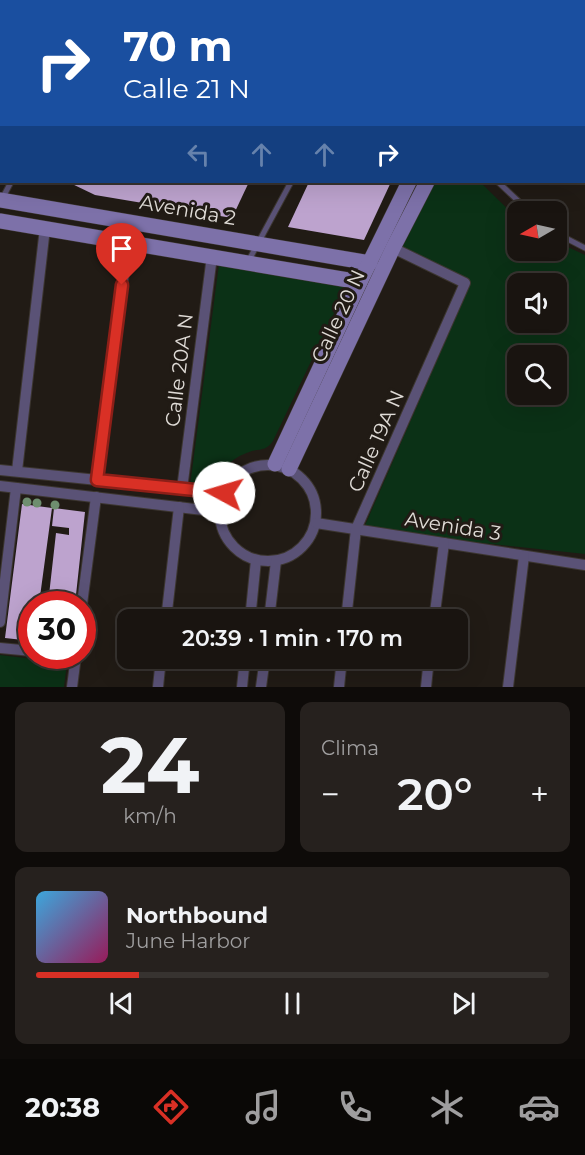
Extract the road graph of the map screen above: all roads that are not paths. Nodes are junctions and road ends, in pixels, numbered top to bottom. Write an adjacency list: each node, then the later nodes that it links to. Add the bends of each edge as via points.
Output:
1 (10, 183): 6 (lane)
2 (290, 183): 12 (lane)
3 (409, 183): 17 (street, Calle 20 N)
4 (426, 183): 13 (street, Calle 20 N)
5 (499, 183): 7 (lane)
6 (0, 201): 12 (street, Avenida 2)
7 (518, 201)
8 (0, 221): 9 (street, Avenida 2)
9 (45, 228): 11 (street, Avenida 2); 21 (street)
10 (567, 238): 14 (lane)
11 (128, 242): 15 (street, Avenida 2); 22 (street)
12 (259, 244): 16 (lane); 17 (street, Avenida 2)
13 (393, 248): 19 (street, Calle 20 N); 31 (street, Calle 19A N, via 465,283)
14 (585, 248)
15 (212, 256): 16 (street, Avenida 2); 25 (street, Calle 20A N)
16 (248, 262): 18 (street, Avenida 2)
17 (370, 263): 18 (street, Calle 20 N)
18 (360, 282): 19 (street, Calle 20 N)
19 (282, 467): 26 (street, via 259,465 244,470); 30 (street, via 302,478 312,491)
20 (0, 470): 21 (street)
21 (17, 471): 22 (street)
22 (97, 480): 25 (street)
23 (0, 486): 24 (street)
24 (16, 488): 27 (street); 43 (street)
25 (182, 489): 26 (street)
26 (224, 493): 29 (street)
27 (96, 497): 28 (street); 37 (street)
28 (179, 507): 29 (street); 38 (street)
29 (220, 512): 34 (street, via 222,528 230,542 241,554)
30 (316, 523): 31 (street, Avenida 3); 35 (street, via 302,548)
31 (356, 529): 32 (street, Avenida 3); 41 (street, Calle 19A N)
32 (444, 543): 33 (street, Avenida 3); 42 (street)
33 (524, 556): 36 (street, Avenida 3); 58 (street)
34 (256, 560): 35 (street); 39 (street)
35 (276, 561): 40 (street)
36 (585, 565)
37 (84, 591)
38 (167, 609)
39 (251, 609)
40 (270, 609)
41 (347, 609)
42 (435, 609)
43 (0, 622)
44 (0, 648): 45 (street)
45 (18, 650)
46 (74, 669): 52 (street)
47 (160, 669): 53 (street)
48 (244, 669): 54 (street)
49 (263, 669): 55 (street)
50 (341, 669): 56 (street)
51 (428, 669): 57 (street)
52 (72, 687)
53 (158, 687)
54 (242, 687)
55 (261, 687)
56 (339, 687)
57 (426, 687)
58 (508, 687)

